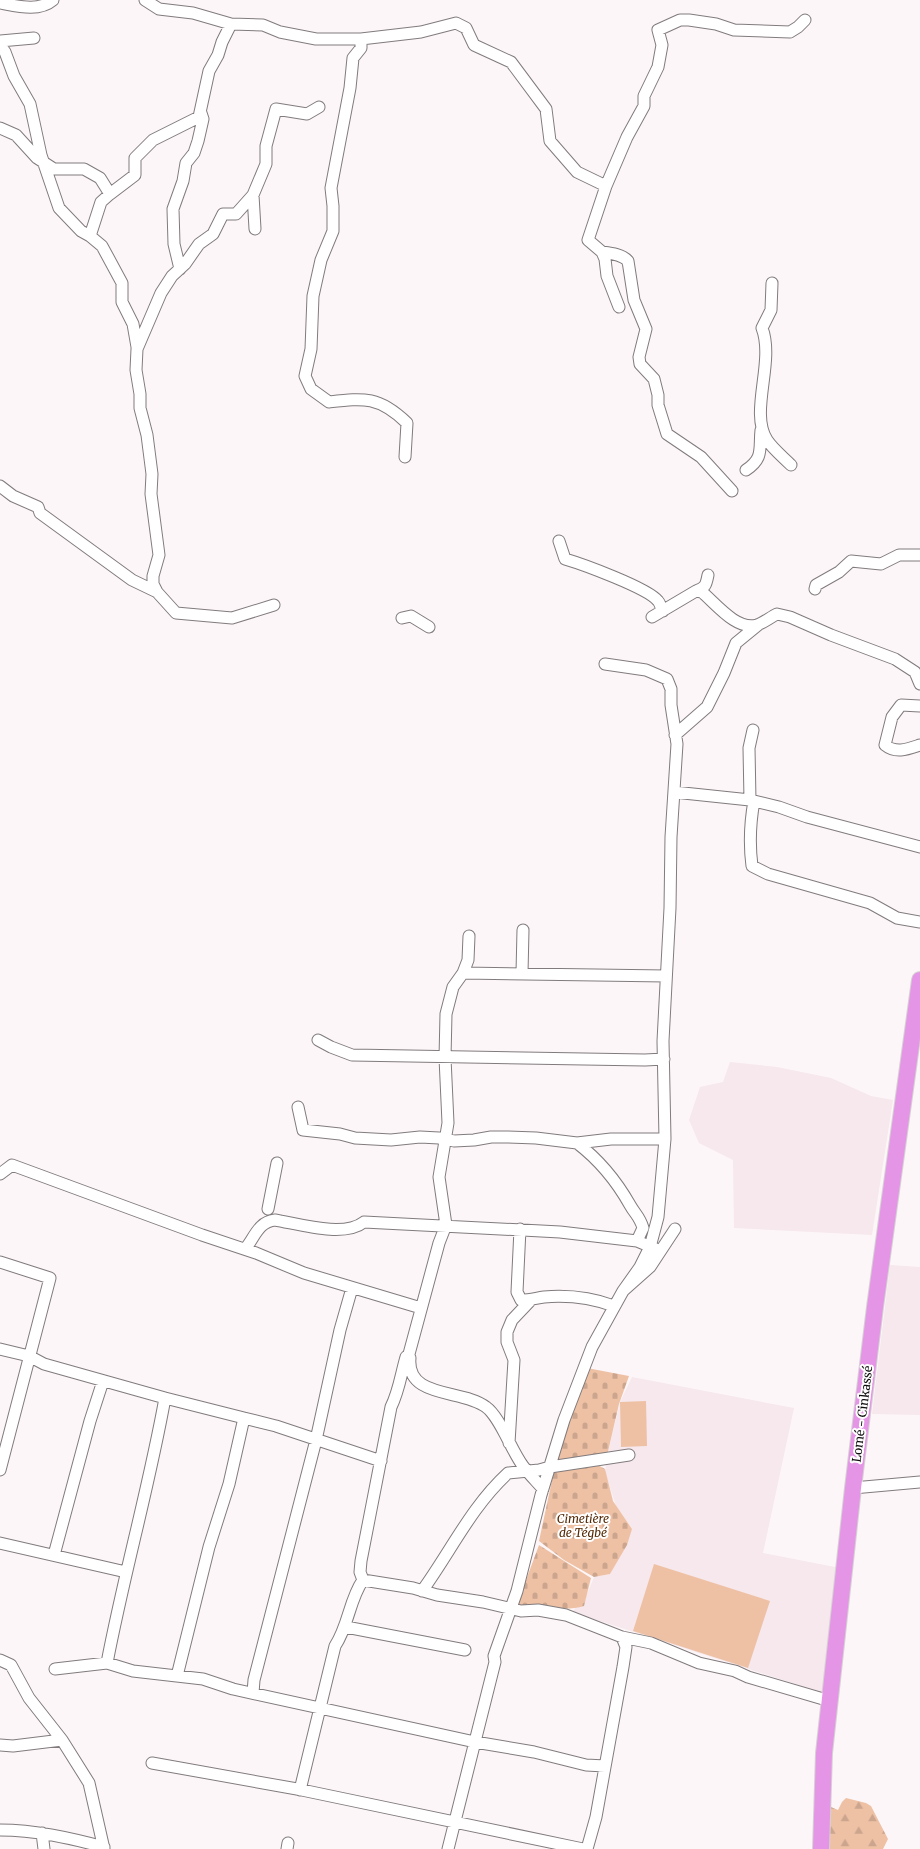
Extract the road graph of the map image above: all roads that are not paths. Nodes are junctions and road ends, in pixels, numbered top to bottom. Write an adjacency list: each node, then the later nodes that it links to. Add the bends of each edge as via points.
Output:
1 (53, 0): 3 (street, via 25,8)
2 (145, 0): 5 (street, via 160,9 193,13)
3 (0, 3)
4 (805, 20): 14 (street, via 790,32 734,30 689,20 680,20 658,30 662,45 658,66 644,96 644,106)
5 (231, 24): 7 (street, via 263,25 316,39); 11 (street, via 209,71)
6 (34, 38): 8 (street)
7 (361, 39): 14 (street, via 421,32 456,23 466,28 474,45 511,62 546,109 550,141 577,172); 25 (street, via 361,48 353,58 331,188 333,231 313,296 311,349 305,376 311,389 329,402 361,398 382,404 397,413 407,423)
8 (0, 41)
9 (0, 45): 13 (street, via 30,104)
10 (319, 107): 16 (street, via 307,114 276,109 266,146 266,164)
11 (201, 113): 15 (street, via 199,117 153,140 135,158 135,175); 20 (street, via 203,119 198,141 186,163 173,209 174,244)
12 (0, 128): 13 (street, via 16,135)
13 (44, 162): 15 (street, via 54,169 84,169 100,178); 18 (street, via 59,208)
14 (606, 186): 19 (street, via 588,240)
15 (110, 194): 18 (street, via 101,202)
16 (253, 195): 17 (street); 20 (street, via 236,214 223,214 212,234 199,244)
17 (255, 229)
18 (90, 236): 23 (street, via 102,246 122,283 122,302 133,324)
19 (602, 252): 22 (street); 29 (street, via 628,261 634,300 646,329 640,364 654,379 667,434 701,457)
20 (180, 269): 23 (street, via 161,293)
21 (772, 283): 24 (street, via 771,310 762,328 767,348)
22 (619, 307)
23 (137, 349): 33 (street, via 140,408 147,435 160,554 153,576)
24 (762, 424): 26 (street, via 767,441); 27 (street, via 760,456)
25 (405, 458)
26 (791, 465)
27 (746, 470)
28 (0, 486): 33 (street, via 38,507 40,513 132,580)
29 (732, 491)
30 (559, 541): 35 (street, via 565,559 641,589 658,600)
31 (920, 554): 32 (street, via 899,555 881,564 851,561 816,585)
32 (815, 589)
33 (157, 592): 34 (street, via 176,613 232,618)
34 (274, 605)
35 (663, 611): 36 (street); 38 (street, via 704,584 702,592 733,621 748,626)
36 (652, 617)
37 (402, 618): 39 (street, via 412,616)
38 (758, 625): 41 (street, via 777,614 790,617 895,659 915,672); 44 (street, via 736,643 707,707)
39 (429, 626)
40 (604, 664): 44 (street, via 646,670 667,679 671,689)
41 (920, 684)
42 (920, 706): 45 (street, via 901,705 892,717 885,745 899,751)
43 (753, 730): 47 (street, via 749,748)
44 (675, 735): 46 (street)
45 (920, 745)
46 (674, 792): 47 (street); 54 (street)
47 (752, 801): 48 (street); 49 (street, via 752,866 768,874 870,903 897,918)
48 (920, 847)
49 (920, 922)
50 (522, 930): 53 (street)
51 (470, 936): 52 (street)
52 (463, 973): 53 (street); 57 (street, via 448,998)
53 (522, 973): 54 (street)
54 (666, 976): 58 (street)
55 (920, 980): 93 (highway, Lomé - Cinkassé)
56 (318, 1040): 57 (street, via 352,1055)
57 (445, 1058): 58 (street); 60 (street)
58 (664, 1059): 61 (street)
59 (298, 1107): 60 (street, via 303,1130 355,1138)
60 (446, 1139): 62 (street, via 536,1138); 66 (street, via 439,1177)
61 (665, 1139): 62 (street); 70 (street, via 658,1217)
62 (577, 1143): 69 (street, via 617,1184 640,1218 643,1228)
63 (277, 1163): 65 (street)
64 (0, 1174): 71 (street, via 12,1165)
65 (268, 1209)
66 (446, 1225): 67 (street); 71 (street, via 364,1222 357,1228 344,1229 275,1220 260,1226); 78 (street)
67 (520, 1229): 69 (street); 76 (street, via 516,1292 521,1300)
68 (675, 1229): 72 (street)
69 (637, 1241): 70 (street)
70 (650, 1247): 72 (street); 75 (street)
71 (245, 1249): 74 (street)
72 (661, 1252): 75 (street, via 650,1267)
73 (0, 1262): 81 (street, via 50,1278)
74 (352, 1288): 78 (street); 85 (street)
75 (623, 1291): 77 (street)
76 (531, 1300): 77 (street, via 543,1297 581,1298); 86 (street, via 512,1320 508,1332 514,1360)
77 (614, 1306): 90 (street, via 592,1347)
78 (420, 1308): 80 (street)
79 (0, 1349): 81 (street)
80 (409, 1354): 86 (street, via 410,1370 416,1381 487,1407); 88 (street, via 392,1407)
81 (29, 1356): 82 (street, via 44,1364); 89 (street)
82 (103, 1381): 83 (street); 96 (street)
83 (165, 1398): 84 (street); 97 (street, via 148,1486)
84 (244, 1418): 85 (street); 107 (street)
85 (316, 1440): 88 (street); 108 (street)
86 (508, 1443): 91 (street)
87 (629, 1455): 90 (street)
88 (381, 1461): 98 (street, via 361,1561)
89 (1, 1462)
90 (550, 1467): 91 (street); 94 (street)
91 (528, 1471): 94 (street); 99 (street, via 508,1473 502,1479 466,1522)
92 (920, 1482): 93 (street)
93 (853, 1488): 109 (highway, Lomé - Cinkassé)
94 (542, 1489): 100 (street)
95 (0, 1543): 96 (street)
96 (54, 1555): 97 (street)
97 (126, 1572): 105 (street)
98 (363, 1580): 99 (street); 101 (street, via 356,1590)
99 (422, 1591): 100 (street)
100 (511, 1609): 102 (street, via 566,1615); 112 (street, via 494,1656)
101 (346, 1627): 103 (street); 110 (street, via 335,1646)
102 (622, 1637): 109 (street, via 651,1643 699,1663 736,1671); 115 (street, via 626,1647)
103 (465, 1650)
104 (0, 1660): 111 (street, via 11,1665 29,1698)
105 (107, 1663): 106 (street); 107 (street, via 132,1671)
106 (56, 1669)
107 (177, 1676): 108 (street)
108 (253, 1694): 110 (street)
109 (830, 1701): 124 (highway, Lomé - Cinkassé)
110 (320, 1708): 112 (street); 116 (street)
111 (62, 1740): 113 (street); 120 (street, via 89,1783)
112 (475, 1742): 115 (street); 117 (street)
113 (0, 1745)
114 (152, 1763): 116 (street)
115 (605, 1766): 123 (street, via 596,1817)
116 (300, 1790): 117 (street)
117 (456, 1822): 122 (street); 123 (street)
118 (0, 1830): 119 (street)
119 (42, 1833): 120 (street); 121 (street)
120 (104, 1848)
121 (44, 1849)
122 (448, 1849)
123 (585, 1849)
124 (820, 1849)

